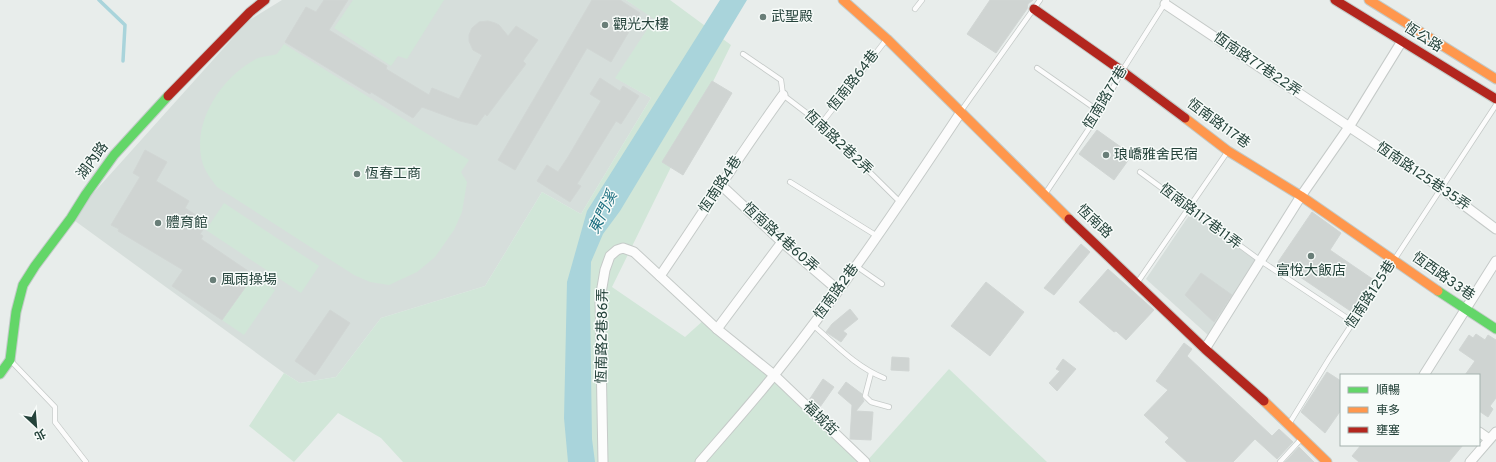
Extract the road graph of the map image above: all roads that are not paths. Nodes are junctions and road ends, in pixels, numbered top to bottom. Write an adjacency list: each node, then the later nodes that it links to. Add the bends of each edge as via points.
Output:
1 (265, 0): 49 (street, 湖內路, via 250,12 154,110 114,155 86,194 23,285 16,312)
2 (844, 0): 10 (street, 恆南路)
3 (922, 0): 8 (lane)
4 (1040, 0): 9 (lane)
5 (1335, 0): 11 (street, 恆公路)
6 (1369, 0): 15 (street, 恆公路, via 1411,29)
7 (1166, 2): 14 (lane, 恆南路77巷); 22 (street, 恆南路77巷22弄)
8 (915, 9)
9 (1034, 9): 14 (street, 恆南路117巷); 19 (lane)
10 (887, 39): 19 (street, 恆南路); 21 (lane, 恆南路64巷)
11 (1404, 39): 17 (street, 恆公路); 22 (street)
12 (743, 54): 16 (lane, via 781,80)
13 (1037, 68): 20 (lane)
14 (1122, 71): 20 (lane, 恆南路77巷); 23 (street, 恆南路117巷)
15 (1496, 79)
16 (783, 95): 21 (lane, 恆南路2巷2弄); 26 (street, 恆南路4巷, via 751,139)
17 (1496, 99)
18 (1496, 105): 27 (lane, 恆南路125巷)
19 (961, 112): 28 (street, 恆南路); 30 (street, 恆南路2巷)
20 (1100, 112): 28 (lane, 恆南路77巷)
21 (821, 124): 30 (lane, 恆南路2巷2弄)
22 (1348, 127): 27 (street, 恆南路125巷35弄); 29 (street)
23 (1228, 151): 29 (street, 恆南路117巷); 31 (lane)
24 (1140, 172): 31 (lane, 恆南路117巷11弄)
25 (790, 182): 33 (lane)
26 (722, 186): 34 (street, 恆南路4巷60弄); 39 (street, 恆南路4巷)
27 (1442, 188): 32 (street, 恆南路125巷35弄); 35 (lane, 恆南路125巷)
28 (1044, 195): 40 (street, 恆南路)
29 (1301, 196): 35 (street, 恆南路117巷); 36 (street)
30 (901, 203): 33 (street, 恆南路2巷)
31 (1188, 208): 36 (lane, 恆南路117巷11弄); 40 (lane)
32 (1496, 229)
33 (877, 236): 38 (street, 恆南路2巷)
34 (782, 242): 42 (street, 恆南路4巷60弄); 47 (street)
35 (1394, 260): 43 (street, 恆西路33巷); 44 (lane, 恆南路125巷)
36 (1261, 261): 44 (lane, 恆南路117巷11弄); 48 (street)
37 (1496, 261): 43 (street)
38 (856, 266): 41 (lane); 42 (street, 恆南路2巷)
39 (660, 276): 47 (street, 恆南路2巷86弄); 62 (street, 恆南路2巷86弄, via 634,252 623,248 610,256 605,270 600,299)
40 (1137, 283): 48 (street, 恆南路)
41 (882, 284)
42 (838, 290): 45 (street, 恆南路2巷)
43 (1464, 309): 46 (street, 恆西路33巷); 52 (street)
44 (1353, 322): 56 (lane, 恆南路125巷)
45 (813, 325): 50 (lane); 53 (street, 恆南路2巷)
46 (1496, 329)
47 (717, 330): 53 (street, 恆南路2巷86弄)
48 (1205, 349): 56 (street, 恆南路, via 1252,389)
49 (10, 360): 51 (street, 湖內路); 61 (lane, via 55,407 55,422)
50 (871, 373): 54 (lane); 55 (lane, via 865,396 872,402)
51 (0, 374)
52 (1425, 374)
53 (774, 375): 63 (street, 恆南路2巷); 64 (street, 福城街)
54 (884, 378)
55 (889, 407)
56 (1288, 425): 59 (street, 恆南路)
57 (1496, 432): 60 (street)
58 (1480, 433): 60 (street)
59 (1302, 438): 65 (lane); 66 (street, 恆南路)
60 (1489, 439): 67 (street)
61 (86, 462)
62 (603, 462)
63 (700, 462)
64 (866, 462)
65 (1280, 462)
66 (1327, 462)
67 (1470, 462)

